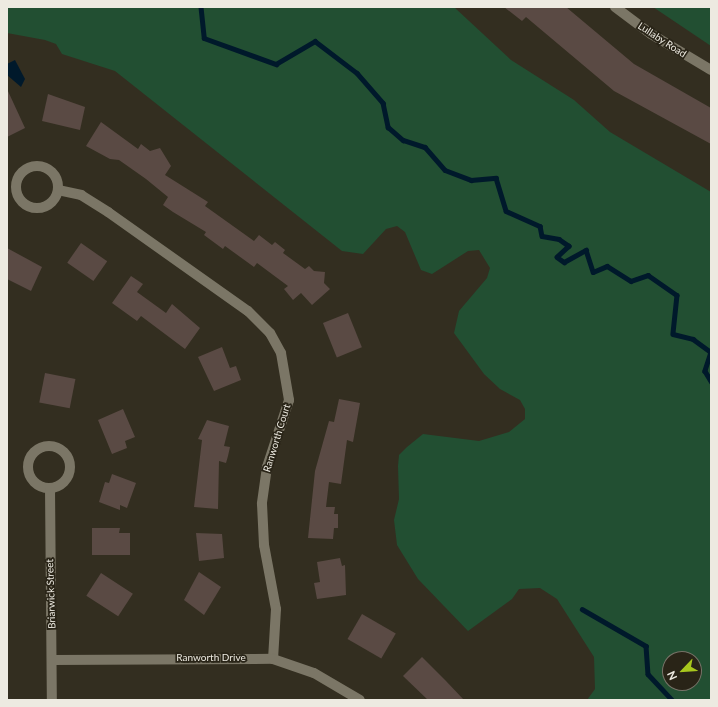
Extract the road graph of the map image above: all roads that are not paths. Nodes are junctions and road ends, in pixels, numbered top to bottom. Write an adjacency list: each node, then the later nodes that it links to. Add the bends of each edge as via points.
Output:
1 (615, 7): 2 (street, Lullaby Road, via 651,34)
2 (711, 70)
3 (58, 190): 3 (street, via 53,173 42,166 29,168 17,183 22,200 34,208 48,205); 6 (street, Ranworth Court, via 81,196 108,212 248,311 270,333 278,349 289,400 267,468 262,504 264,545 276,609)
4 (50, 488): 4 (street, via 66,480 70,467 65,454 47,446 35,452 29,470 34,482); 5 (street, Briarwick Street)
5 (52, 660): 6 (street, Ranworth Drive); 7 (street, Briarwick Street)
6 (273, 660): 8 (street, Ranworth Drive, via 314,673)
7 (52, 700)
8 (360, 700)

